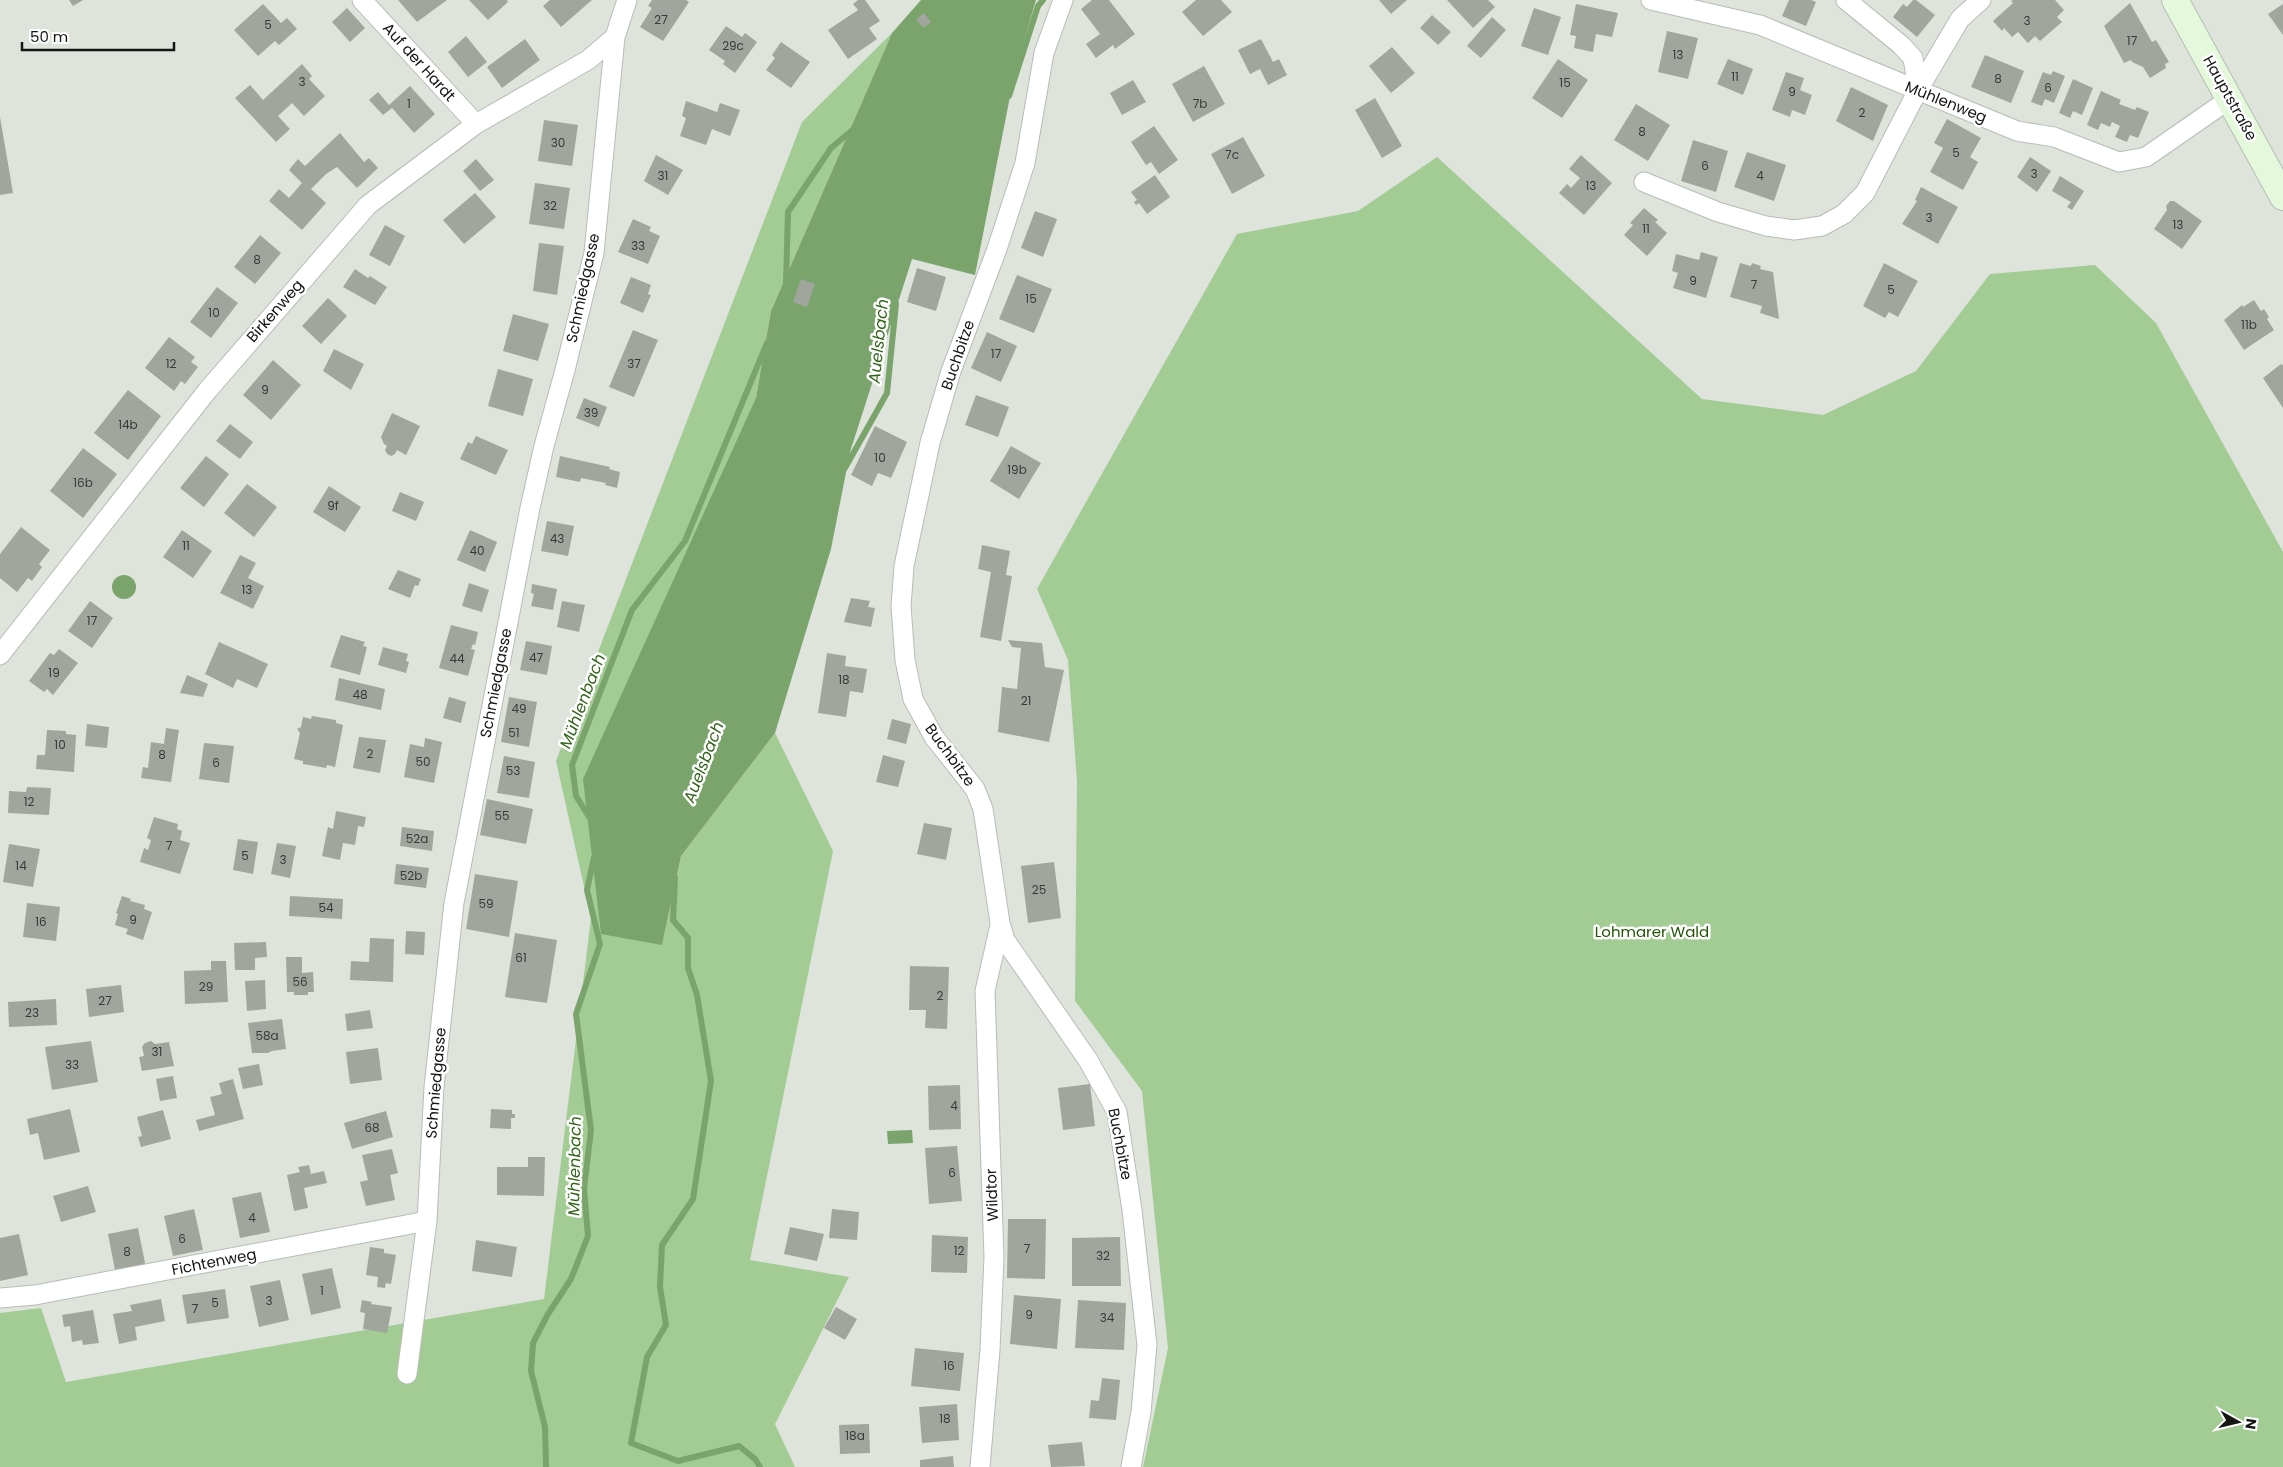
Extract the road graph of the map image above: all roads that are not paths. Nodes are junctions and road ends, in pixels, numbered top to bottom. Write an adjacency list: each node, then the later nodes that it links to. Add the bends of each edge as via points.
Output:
1 (362, 0): 11 (street, Auf der Hardt)
2 (627, 0): 8 (street, Schmiedgasse)
3 (1063, 0): 15 (street, Buchbitze, via 1044,53 1026,163 951,371 930,444 904,566 901,606 905,660 913,699 934,737 974,789 983,809)
4 (1651, 0): 9 (street, Mühlenweg, via 1760,24)
5 (1846, 0): 9 (street, via 1913,58)
6 (1981, 0): 9 (street, via 1960,19)
7 (2175, 0): 10 (main road, Hauptstraße)
8 (615, 37): 11 (street, Birkenweg, via 588,60); 16 (street, Schmiedgasse, via 594,253 530,508 454,903 434,1087)
9 (1918, 90): 10 (street, Mühlenweg, via 2017,131 2054,137 2119,162 2146,157); 12 (street, via 1865,193 1844,214 1822,226 1794,230 1766,226 1718,212)
10 (2231, 98): 13 (main road, Hauptstraße)
11 (476, 124): 14 (street, Birkenweg, via 368,205 207,391)
12 (1644, 182)
13 (2283, 197)
14 (0, 655)
15 (1000, 923): 19 (street, Wildtor, via 985,991 994,1257); 20 (street, Buchbitze, via 1005,940 1088,1060 1117,1112 1147,1345 1141,1412)
16 (427, 1221): 17 (street, Fichtenweg, via 54,1292); 18 (street, Schmiedgasse)
17 (0, 1298)
18 (407, 1374)
19 (980, 1467)
20 (1131, 1467)

